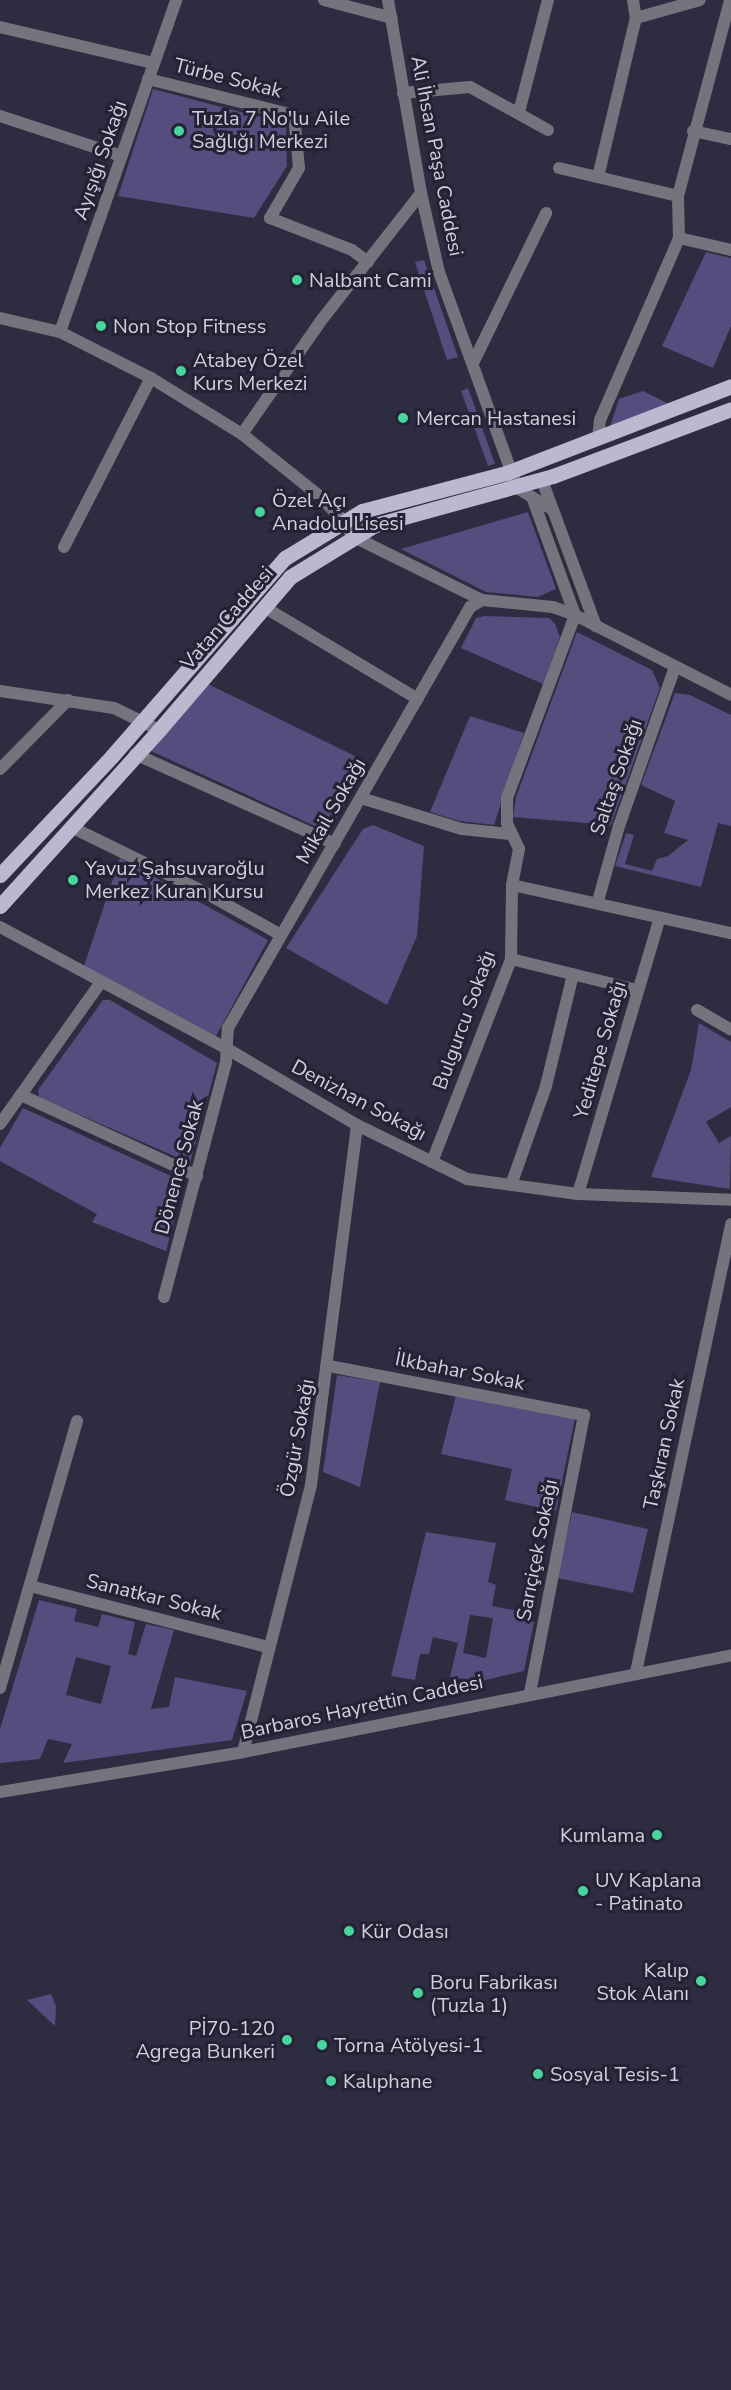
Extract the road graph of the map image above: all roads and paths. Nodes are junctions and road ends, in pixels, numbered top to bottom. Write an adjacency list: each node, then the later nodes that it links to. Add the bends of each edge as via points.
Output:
1 (176, 0): 11 (street, Ayışığı Sokağı)
2 (324, 0): 8 (street)
3 (388, 0): 8 (street, Ali İhsan Paşa Caddesi)
4 (548, 0): 14 (street)
5 (633, 0): 9 (street)
6 (700, 0): 9 (street)
7 (730, 0): 17 (street)
8 (392, 18): 13 (street, Ali İhsan Paşa Caddesi)
9 (636, 18): 21 (street)
10 (0, 27): 11 (street)
11 (154, 63): 12 (street, Ayışığı Sokağı)
12 (148, 79): 19 (street, Ayışığı Sokağı); 27 (street, Türbe Sokak, via 294,115 299,168 270,218 352,250)
13 (403, 93): 14 (street, via 470,87); 22 (street, Ali İhsan Paşa Caddesi)
14 (519, 112): 16 (street)
15 (0, 116): 19 (street)
16 (548, 130)
17 (693, 131): 18 (street); 23 (street)
18 (731, 139)
19 (122, 156): 29 (street, Ayışığı Sokağı)
20 (560, 168): 21 (street)
21 (598, 177): 23 (street)
22 (421, 193): 27 (street); 30 (street, Ali İhsan Paşa Caddesi, via 439,272)
23 (678, 196): 25 (street)
24 (546, 213): 30 (street)
25 (679, 238): 26 (street); 35 (street, via 600,420)
26 (731, 250)
27 (368, 262): 34 (street, via 320,322)
28 (0, 318): 29 (street)
29 (60, 332): 31 (street)
30 (473, 363): 36 (street, Ali İhsan Paşa Caddesi)
31 (151, 378): 34 (street); 43 (street)
32 (731, 386): 35 (main road, Vatan Caddesi)
33 (731, 409): 37 (main road, Vatan Caddesi)
34 (242, 434): 41 (street)
35 (598, 439): 36 (main road, Vatan Caddesi)
36 (511, 471): 38 (street, Ali İhsan Paşa Caddesi); 41 (main road, Vatan Caddesi, via 362,512)
37 (542, 480): 38 (main road, Vatan Caddesi); 40 (street)
38 (517, 488): 39 (street); 42 (main road, Vatan Caddesi, via 375,525)
39 (532, 497): 40 (street); 46 (street)
40 (553, 510): 47 (street)
41 (344, 521): 42 (street); 53 (main road, Vatan Caddesi, via 285,558)
42 (352, 536): 44 (street); 45 (main road, Vatan Caddesi, via 290,576)
43 (63, 547)
44 (482, 600): 46 (street, via 553,608); 51 (street, Mikail Sokağı, via 470,607)
45 (264, 608): 51 (street); 54 (main road, Vatan Caddesi)
46 (575, 615): 47 (street); 59 (street, Bulgurcu Sokağı, via 507,798)
47 (596, 626): 48 (street)
48 (675, 667): 50 (street); 63 (street, Saltaş Sokağı, via 619,826)
49 (0, 691): 52 (street)
50 (731, 695)
51 (418, 699): 57 (street, Mikail Sokağı)
52 (68, 700): 53 (street, via 114,708); 56 (street)
53 (142, 719): 54 (street); 61 (main road, Vatan Caddesi)
54 (159, 730): 55 (main road, Vatan Caddesi)
55 (135, 754): 58 (main road, Vatan Caddesi); 60 (street)
56 (0, 769)
57 (362, 798): 59 (street, via 462,830); 60 (street, Mikail Sokağı)
58 (71, 827): 64 (main road, Vatan Caddesi); 68 (street)
59 (510, 834): 62 (street, Bulgurcu Sokağı, via 519,849)
60 (335, 844): 68 (street, Mikail Sokağı)
61 (0, 875)
62 (512, 885): 63 (street); 69 (street, Bulgurcu Sokağı)
63 (598, 901): 65 (street)
64 (0, 906)
65 (660, 918): 67 (street); 72 (street, Yeditepe Sokağı)
66 (0, 927): 71 (street, Denizhan Sokağı)
67 (731, 933)
68 (281, 935): 75 (street, Mikail Sokağı, via 228,1028)
69 (510, 959): 70 (street); 79 (street, Bulgurcu Sokağı)
70 (573, 974): 72 (street); 81 (street, via 546,1086)
71 (101, 982): 75 (street, Denizhan Sokağı); 76 (street)
72 (637, 990): 82 (street, Yeditepe Sokağı)
73 (697, 1010): 74 (street)
74 (731, 1030)
75 (224, 1047): 78 (street, Denizhan Sokağı); 80 (street, Dönence Sokak, via 226,1062)
76 (21, 1095): 77 (street); 80 (street)
77 (0, 1124)
78 (357, 1125): 79 (street, Denizhan Sokağı); 86 (street, Özgür Sokağı)
79 (432, 1162): 81 (street, Denizhan Sokağı, via 467,1179)
80 (197, 1176): 85 (street, Dönence Sokak)
81 (511, 1185): 82 (street, Denizhan Sokağı)
82 (578, 1194): 83 (street, Denizhan Sokağı)
83 (731, 1200)
84 (731, 1224): 92 (street, Taşkıran Sokak)
85 (164, 1297)
86 (329, 1366): 87 (street, İlkbahar Sokak); 90 (street, Özgür Sokağı, via 311,1485)
87 (584, 1415): 94 (street, Sarıçiçek Sokağı)
88 (77, 1420): 89 (street)
89 (30, 1586): 90 (street, Sanatkar Sokak); 93 (street)
90 (268, 1647): 95 (street, Özgür Sokağı)
91 (731, 1655): 92 (street, Barbaros Hayrettin Caddesi)
92 (636, 1672): 94 (street, Barbaros Hayrettin Caddesi)
93 (0, 1688)
94 (530, 1693): 95 (street, Barbaros Hayrettin Caddesi)
95 (243, 1752): 96 (street, Barbaros Hayrettin Caddesi)
96 (0, 1792)

